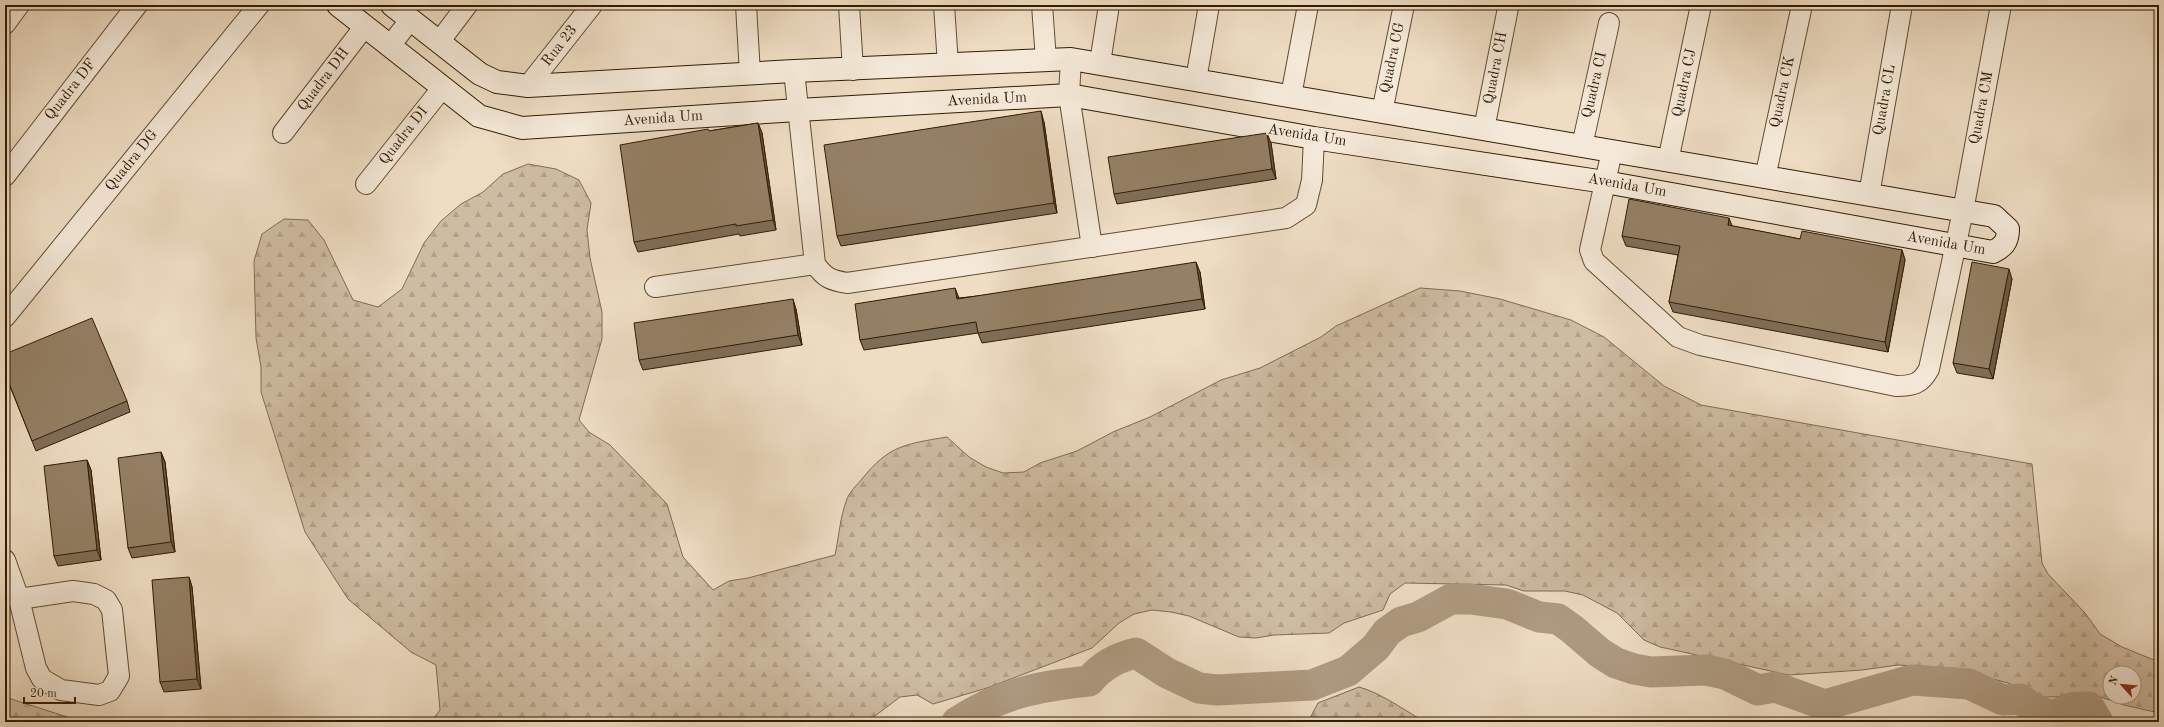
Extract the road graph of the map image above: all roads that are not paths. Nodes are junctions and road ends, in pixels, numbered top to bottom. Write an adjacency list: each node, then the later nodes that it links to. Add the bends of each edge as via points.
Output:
1 (19, 5): 23 (street)
2 (136, 5): 47 (street, Quadra DF)
3 (259, 5): 57 (street, Quadra DG)
4 (338, 5): 24 (street, Avenida Um)
5 (392, 5): 21 (street, Avenida Um)
6 (466, 5): 25 (street)
7 (592, 5): 35 (street, Rua 23)
8 (746, 5): 33 (street)
9 (849, 5): 31 (street)
10 (944, 5): 30 (street)
11 (1042, 5): 28 (street)
12 (1109, 5): 29 (street)
13 (1209, 5): 34 (street)
14 (1308, 5): 38 (street)
15 (1404, 5): 40 (street, Quadra CG)
16 (1701, 5): 46 (street, Quadra CJ)
17 (1802, 5): 48 (street, Quadra CK)
18 (1902, 5): 51 (street, Quadra CL)
19 (2002, 5): 52 (street, Quadra CM)
20 (1508, 8): 41 (street, Quadra CH)
21 (410, 20): 25 (street, Avenida Um); 26 (street)
22 (1609, 23): 44 (street, Quadra CI)
23 (5, 24)
24 (365, 26): 26 (street, Avenida Um); 42 (street, Quadra DH)
25 (439, 42): 35 (street, Avenida Um, via 486,77 497,82)
26 (390, 46): 36 (street, Avenida Um)
27 (1071, 59): 28 (street, Avenida Um); 29 (street, Avenida Um); 37 (street)
28 (1046, 60): 30 (street, Avenida Um)
29 (1100, 63): 34 (street, Avenida Um)
30 (948, 65): 31 (street, Avenida Um)
31 (853, 70): 32 (street, Avenida Um)
32 (794, 71): 33 (street, Avenida Um); 39 (street)
33 (750, 74): 35 (street, Avenida Um)
34 (1196, 80): 38 (street, Avenida Um)
35 (528, 86)
36 (442, 88): 39 (street, Avenida Um, via 479,116 522,128); 50 (street, Quadra DI)
37 (1069, 95): 39 (street, Avenida Um); 43 (street, Avenida Um); 54 (street)
38 (1291, 96): 40 (street, Avenida Um)
39 (798, 110): 55 (street)
40 (1382, 112): 41 (street, Avenida Um)
41 (1484, 129): 44 (street, Avenida Um)
42 (283, 133)
43 (1314, 138): 49 (street, Avenida Um); 54 (street, via 1312,180 1306,205 1286,218)
44 (1582, 146): 45 (street, Avenida Um)
45 (1612, 151): 46 (street, Avenida Um); 49 (street, Quadra CM)
46 (1668, 161): 48 (street, Avenida Um)
47 (5, 176)
48 (1765, 178): 51 (street, Avenida Um)
49 (1605, 182): 53 (street, Avenida Um); 53 (street, Quadra CM, via 1591,238 1590,250 1594,261 1678,337 1700,345 1896,386 1913,386 1923,379 1929,369)
50 (366, 184)
51 (1869, 195): 52 (street, Avenida Um)
52 (1963, 211): 53 (street, Quadra CM); 53 (street, Avenida Um, via 1994,216 2008,229 2008,236 2003,247 1993,252)
53 (1955, 246)
54 (1092, 247): 55 (street, via 847,283 831,280 822,274)
55 (815, 264): 56 (street)
56 (655, 287)
57 (5, 317)
58 (5, 560): 59 (street)
59 (19, 599): 59 (street, via 73,591 94,594 106,600 112,610 119,676 110,691 99,695 61,690 42,679 36,668)

